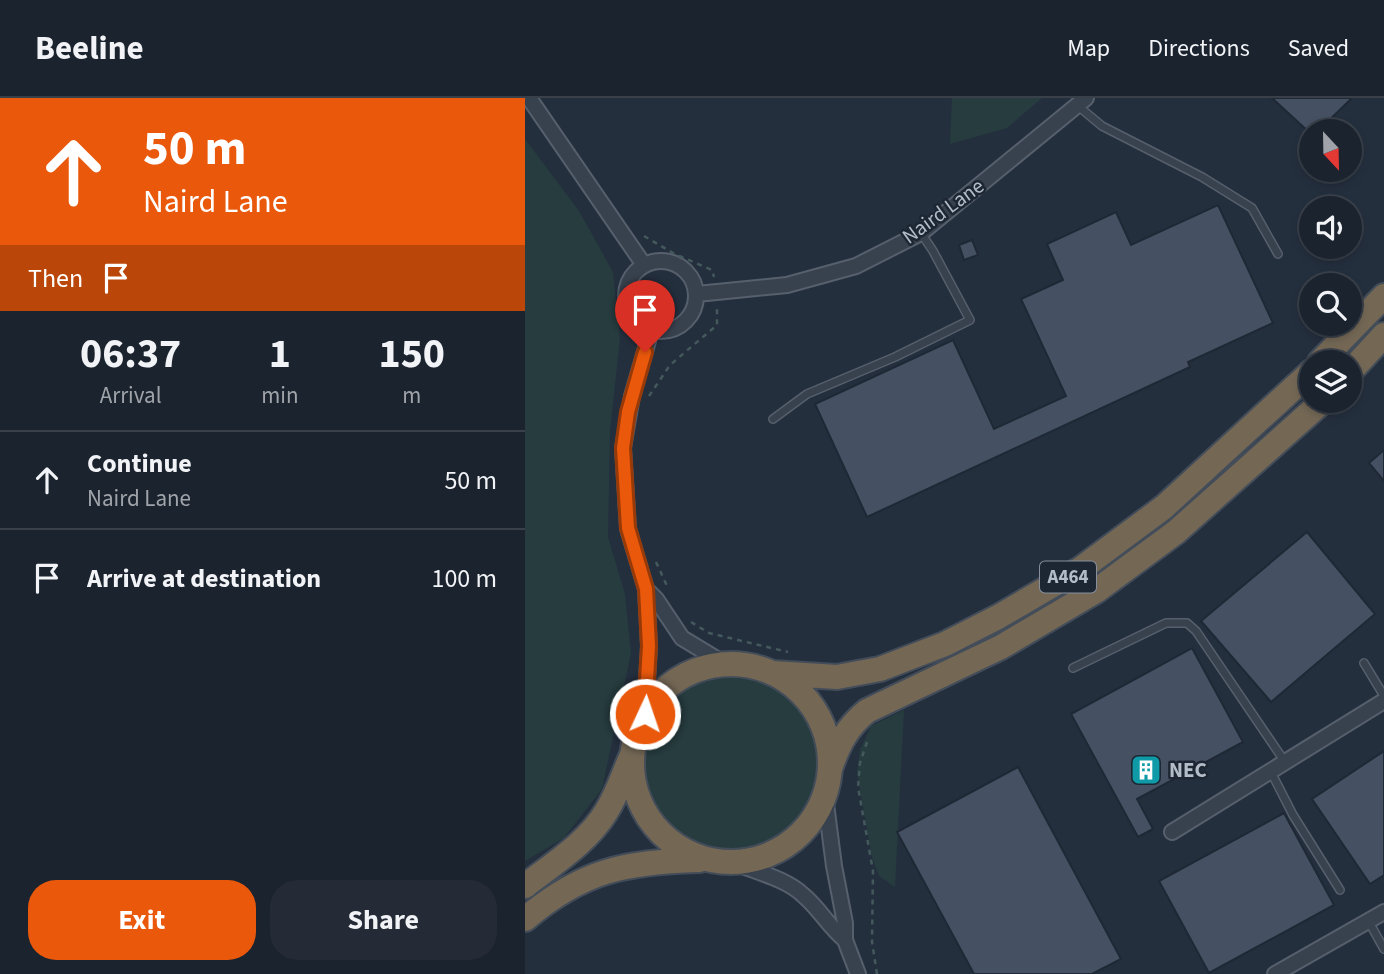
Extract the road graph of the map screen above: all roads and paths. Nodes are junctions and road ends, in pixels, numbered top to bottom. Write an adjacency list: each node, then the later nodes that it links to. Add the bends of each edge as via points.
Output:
1 (529, 98): 6 (street)
2 (1082, 102): 3 (street, Naird Lane); 5 (lane, via 1102,127 1202,177 1252,208)
3 (921, 233): 8 (street, Naird Lane, via 856,266 787,285); 18 (lane, via 970,320 807,394)
4 (644, 236): 7 (path)
5 (1278, 254)
6 (644, 265): 8 (street, via 655,261 678,265 694,282); 11 (street, via 628,283 627,306 632,317)
7 (712, 270)
8 (697, 294): 11 (street, via 684,324 674,330)
9 (1384, 296): 13 (highway)
10 (717, 325): 16 (path, via 670,365)
11 (651, 331): 21 (street, via 623,448 628,528)
12 (1384, 335): 14 (highway)
13 (1332, 350)
14 (1362, 359)
15 (1299, 383): 27 (highway, A464, via 1164,507 1082,568 998,617 880,669 837,677)
16 (646, 404)
17 (1310, 413): 33 (highway, A464, via 1176,532 1096,591 1001,647 867,711 842,738)
18 (773, 419)
19 (654, 559): 20 (path)
20 (668, 587)
21 (646, 589): 25 (street, via 682,638); 29 (street)
22 (688, 620): 23 (path, via 709,633)
23 (796, 653)
24 (1364, 663): 28 (lane)
25 (725, 664): 27 (highway, A464); 29 (highway, A464, via 677,680)
26 (1073, 668): 32 (lane, via 1166,623 1187,623)
27 (772, 673): 33 (highway, A464, via 796,688 822,723)
28 (1384, 699): 32 (street)
29 (645, 714): 31 (highway, A464)
30 (870, 734): 47 (path, via 857,787 873,871 872,942)
31 (632, 753): 37 (highway, A464, via 641,805 655,827 670,842); 39 (highway, A464, via 617,792 595,827)
32 (1285, 762): 34 (street)
33 (830, 769): 35 (highway, A464)
34 (1271, 771): 36 (street); 40 (lane)
35 (825, 796): 38 (highway, A464, via 811,821 791,842 765,856); 44 (street)
36 (1171, 832)
37 (707, 859): 38 (highway, A464); 42 (highway, A464, via 616,867 566,888)
38 (733, 862): 44 (street, via 795,888)
39 (525, 886)
40 (1340, 890)
41 (1384, 912): 43 (street)
42 (525, 919)
43 (1369, 922): 45 (lane); 48 (street)
44 (845, 940): 46 (street)
45 (1384, 949)
46 (858, 974)
47 (877, 974)
48 (1275, 974)

